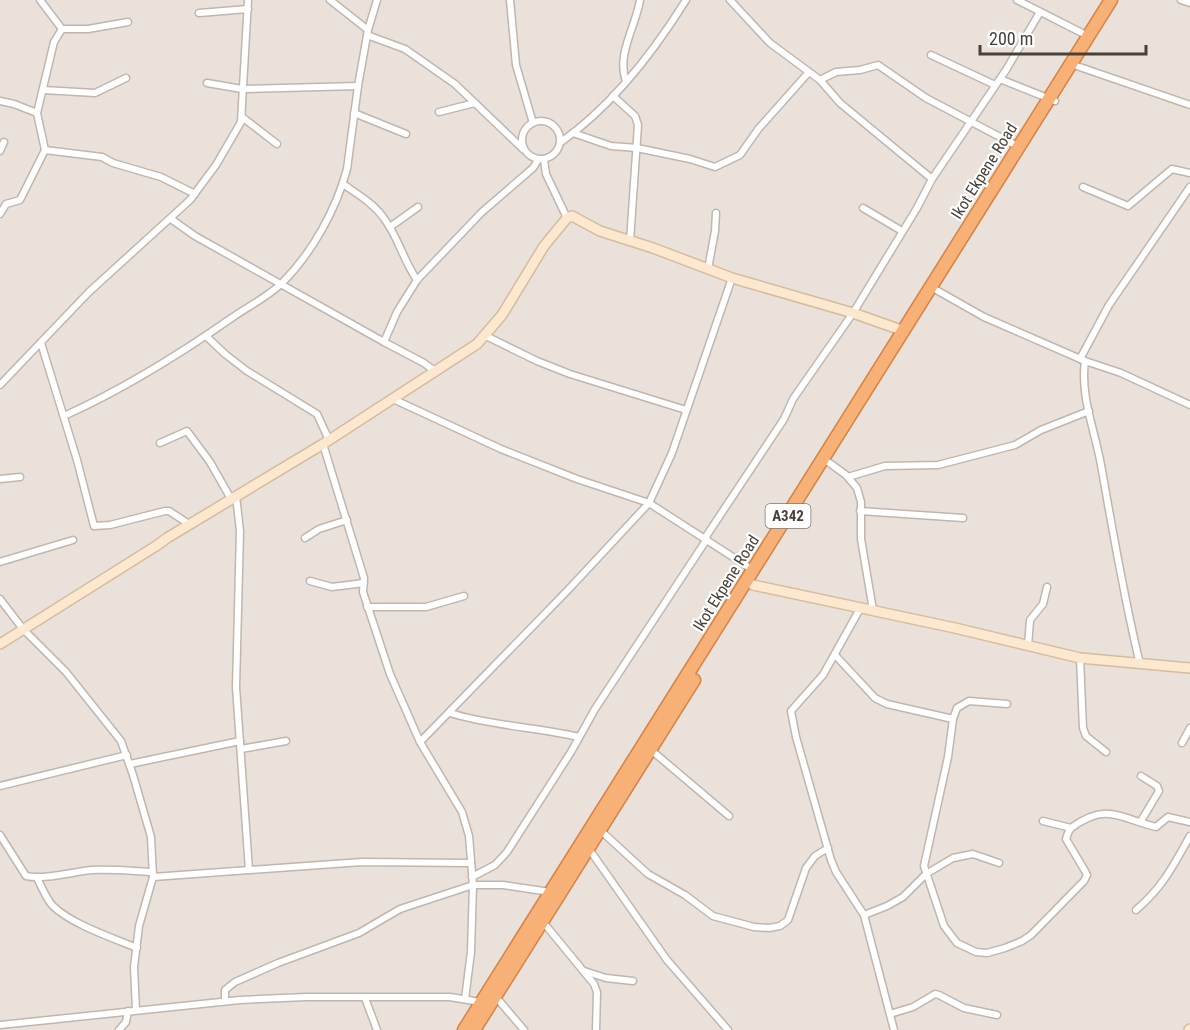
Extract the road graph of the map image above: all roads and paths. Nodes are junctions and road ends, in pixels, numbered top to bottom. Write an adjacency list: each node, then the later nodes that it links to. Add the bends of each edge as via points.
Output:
1 (40, 0): 18 (street)
2 (248, 0): 14 (street)
3 (330, 0): 19 (street)
4 (377, 0): 19 (street)
5 (510, 0): 43 (street, via 516,65)
6 (640, 0): 27 (street, via 623,68)
7 (686, 0): 27 (street)
8 (730, 0): 23 (street, via 770,43)
9 (1017, 0): 15 (street)
10 (1111, 0): 20 (highway, Ikot Ekpene Road / A342)
11 (1119, 0): 22 (highway, Ikot Ekpene Road / A342)
12 (1181, 0): 13 (street)
13 (1190, 3)
14 (248, 9): 16 (street); 31 (street)
15 (1040, 12): 20 (street); 25 (street)
16 (199, 13)
17 (129, 22): 18 (street)
18 (62, 29): 32 (street, via 54,42)
19 (368, 33): 30 (street); 36 (street, via 405,49)
20 (1089, 36): 22 (highway, Ikot Ekpene Road / A342)
21 (931, 55): 29 (street)
22 (1075, 65): 34 (highway, Ikot Ekpene Road / A342); 37 (street)
23 (809, 72): 26 (street); 50 (street, via 734,159 712,167)
24 (126, 78): 32 (street, via 95,93)
25 (1000, 79): 29 (street); 34 (street)
26 (820, 80): 42 (street, via 837,72 876,64); 56 (street, via 840,103)
27 (626, 81): 33 (street)
28 (207, 84): 31 (street)
29 (995, 85): 42 (street)
30 (358, 86): 31 (street); 40 (street)
31 (242, 89): 41 (street)
32 (42, 90): 39 (street)
33 (613, 96): 44 (street); 50 (street, via 637,120)
34 (1052, 100): 49 (highway, Ikot Ekpene Road / A342); 74 (highway, Ikot Ekpene Road / A342)
35 (0, 101): 39 (street)
36 (475, 103): 38 (street); 51 (street)
37 (1190, 105)
38 (439, 112)
39 (37, 113): 53 (street)
40 (354, 113): 45 (street); 57 (street)
41 (242, 117): 48 (street); 60 (street)
42 (970, 122): 49 (street); 56 (street)
43 (533, 123): 47 (street, via 553,124); 51 (street, via 523,133)
44 (573, 133): 47 (street); 50 (street, via 611,146)
45 (406, 134)
46 (4, 142): 52 (street)
47 (561, 142): 54 (street, via 557,152)
48 (277, 144)
49 (1019, 147): 74 (highway, Ikot Ekpene Road / A342)
50 (637, 148): 69 (street)
51 (523, 149): 54 (street)
52 (0, 150)
53 (45, 150): 60 (street, via 102,157 161,177); 64 (street, via 20,200 6,204)
54 (541, 160): 65 (street); 72 (street, via 482,212)
55 (1190, 173): 58 (street, via 1172,169 1131,205)
56 (932, 179): 68 (street)
57 (343, 184): 67 (street, via 373,205); 73 (street, via 314,241)
58 (1083, 187)
59 (1190, 187): 81 (street, via 1109,305)
60 (195, 194): 66 (street)
61 (418, 207): 67 (street)
62 (863, 208): 68 (street)
63 (716, 213): 70 (street)
64 (0, 214)
65 (567, 218): 69 (street, via 572,216); 78 (street, via 544,246)
66 (171, 219): 73 (street); 80 (street, via 89,292)
67 (390, 227): 72 (street)
68 (902, 231): 75 (street)
69 (630, 241): 70 (street)
70 (708, 269): 71 (street)
71 (732, 278): 75 (street); 86 (street)
72 (417, 280): 79 (street)
73 (281, 284): 77 (street); 79 (street)
74 (933, 289): 76 (highway, Ikot Ekpene Road / A342); 81 (street, via 984,317); 91 (highway, Ikot Ekpene Road / A342)
75 (853, 313): 76 (street); 102 (street, via 793,399 784,420)
76 (904, 331): 91 (highway, Ikot Ekpene Road / A342)
77 (206, 336): 88 (street, via 109,395); 89 (street, via 247,370 317,414)
78 (486, 336): 82 (street); 86 (street, via 570,374)
79 (384, 342): 82 (street)
80 (41, 343): 83 (street); 88 (street)
81 (1083, 360): 85 (street); 87 (street)
82 (436, 372): 84 (street)
83 (0, 385)
84 (393, 399): 89 (street); 96 (street, via 501,449)
85 (1190, 405)
86 (686, 410): 96 (street)
87 (1089, 411): 93 (street, via 1022,442 984,453 939,465 885,466); 120 (street)
88 (64, 416): 100 (street, via 94,526 165,511)
89 (326, 442): 95 (street); 99 (street)
90 (160, 443): 95 (street, via 187,431)
91 (826, 461): 93 (street); 105 (highway, Ikot Ekpene Road / A342); 108 (highway, Ikot Ekpene Road / A342)
92 (20, 477): 94 (street)
93 (849, 477): 97 (street, via 857,488)
94 (0, 479)
95 (234, 498): 100 (street); 127 (street, via 240,531 236,687)
96 (649, 503): 102 (street); 123 (street)
97 (860, 511): 98 (street); 114 (street)
98 (963, 518)
99 (347, 520): 101 (street, via 319,528); 107 (street)
100 (189, 524): 115 (street)
101 (305, 538)
102 (706, 539): 105 (street); 126 (street)
103 (73, 540): 104 (street)
104 (0, 562)
105 (754, 571): 156 (highway, Ikot Ekpene Road / A342)
106 (309, 581): 107 (street, via 332,587)
107 (364, 583): 112 (street)
108 (753, 585): 113 (street); 132 (highway, Ikot Ekpene Road / A342)
109 (1047, 588): 117 (street, via 1043,604 1030,620)
110 (464, 596): 112 (street, via 414,608)
111 (0, 598): 115 (street)
112 (367, 607): 129 (street, via 390,674)
113 (861, 608): 114 (street); 118 (street)
114 (873, 610): 117 (street)
115 (23, 629): 116 (street); 134 (street, via 66,672 121,741)
116 (0, 644)
117 (1028, 646): 119 (street)
118 (835, 655): 124 (street, via 875,698 914,712); 147 (street, via 791,711)
119 (1080, 658): 120 (street); 133 (street, via 1083,728 1086,736)
120 (1140, 664): 121 (street)
121 (1190, 668)
122 (1007, 704): 124 (street, via 969,701 957,708)
123 (450, 713): 126 (street, via 486,723); 129 (street)
124 (952, 719): 152 (street, via 948,757 924,866)
125 (1190, 728): 130 (street)
126 (579, 737): 153 (street, via 507,852 495,865)
127 (240, 741): 131 (street); 135 (street)
128 (286, 741): 131 (street)
129 (420, 742): 148 (street, via 462,812)
130 (1182, 743)
131 (241, 749): 150 (street)
132 (650, 750): 138 (street); 143 (highway, Ikot Ekpene Road / A342)
133 (1106, 752)
134 (127, 755): 135 (street); 137 (street)
135 (130, 764): 151 (street, via 151,837)
136 (1141, 776): 140 (street, via 1160,791)
137 (0, 786)
138 (729, 816)
139 (1043, 821): 142 (street)
140 (1141, 821): 141 (street, via 1156,827 1168,818); 142 (street, via 1097,813)
141 (1190, 822)
142 (1071, 828): 152 (street, via 1066,839 1086,879 1031,934 1005,948 976,952 957,943 944,926)
143 (600, 830): 146 (highway, Ikot Ekpene Road / A342); 147 (street, via 648,874 713,916 754,927 780,926 788,920 806,868)
144 (0, 835): 154 (street, via 25,875)
145 (1190, 836): 157 (street, via 1164,882)
146 (588, 848): 159 (highway, Ikot Ekpene Road / A342); 179 (street, via 667,960)
147 (828, 848): 158 (street, via 836,872)
148 (471, 863): 150 (street, via 362,862); 153 (street)
149 (999, 863): 152 (street, via 973,854 963,855)
150 (249, 870): 151 (street)
151 (153, 874): 154 (street, via 95,870); 160 (street)
152 (926, 874): 158 (street, via 903,897)
153 (472, 877): 155 (street)
154 (37, 878): 160 (street, via 61,912)
155 (473, 885): 156 (street); 165 (street); 166 (street, via 400,909 359,933 235,982 225,990)
156 (550, 892): 167 (highway, Ikot Ekpene Road / A342)
157 (1136, 910)
158 (864, 915): 170 (street)
159 (543, 921): 161 (street); 163 (highway, Ikot Ekpene Road / A342)
160 (137, 948): 169 (street)
161 (583, 971): 162 (street); 178 (street, via 597,992)
162 (633, 981)
163 (495, 996): 176 (highway, Ikot Ekpene Road / A342); 177 (street)
164 (365, 998): 165 (street); 166 (street); 174 (street)
165 (465, 999): 167 (street)
166 (225, 1001): 169 (street)
167 (481, 1002): 175 (highway, Ikot Ekpene Road / A342)
168 (128, 1011): 169 (street); 172 (street); 173 (street)
169 (136, 1011)
170 (890, 1014): 171 (street, via 913,1008 939,994 964,1008); 180 (street)
171 (997, 1015)
172 (0, 1025)
173 (119, 1030)
174 (376, 1030)
175 (464, 1030)
176 (474, 1030)
177 (524, 1030)
178 (596, 1030)
179 (728, 1030)
180 (894, 1030)

